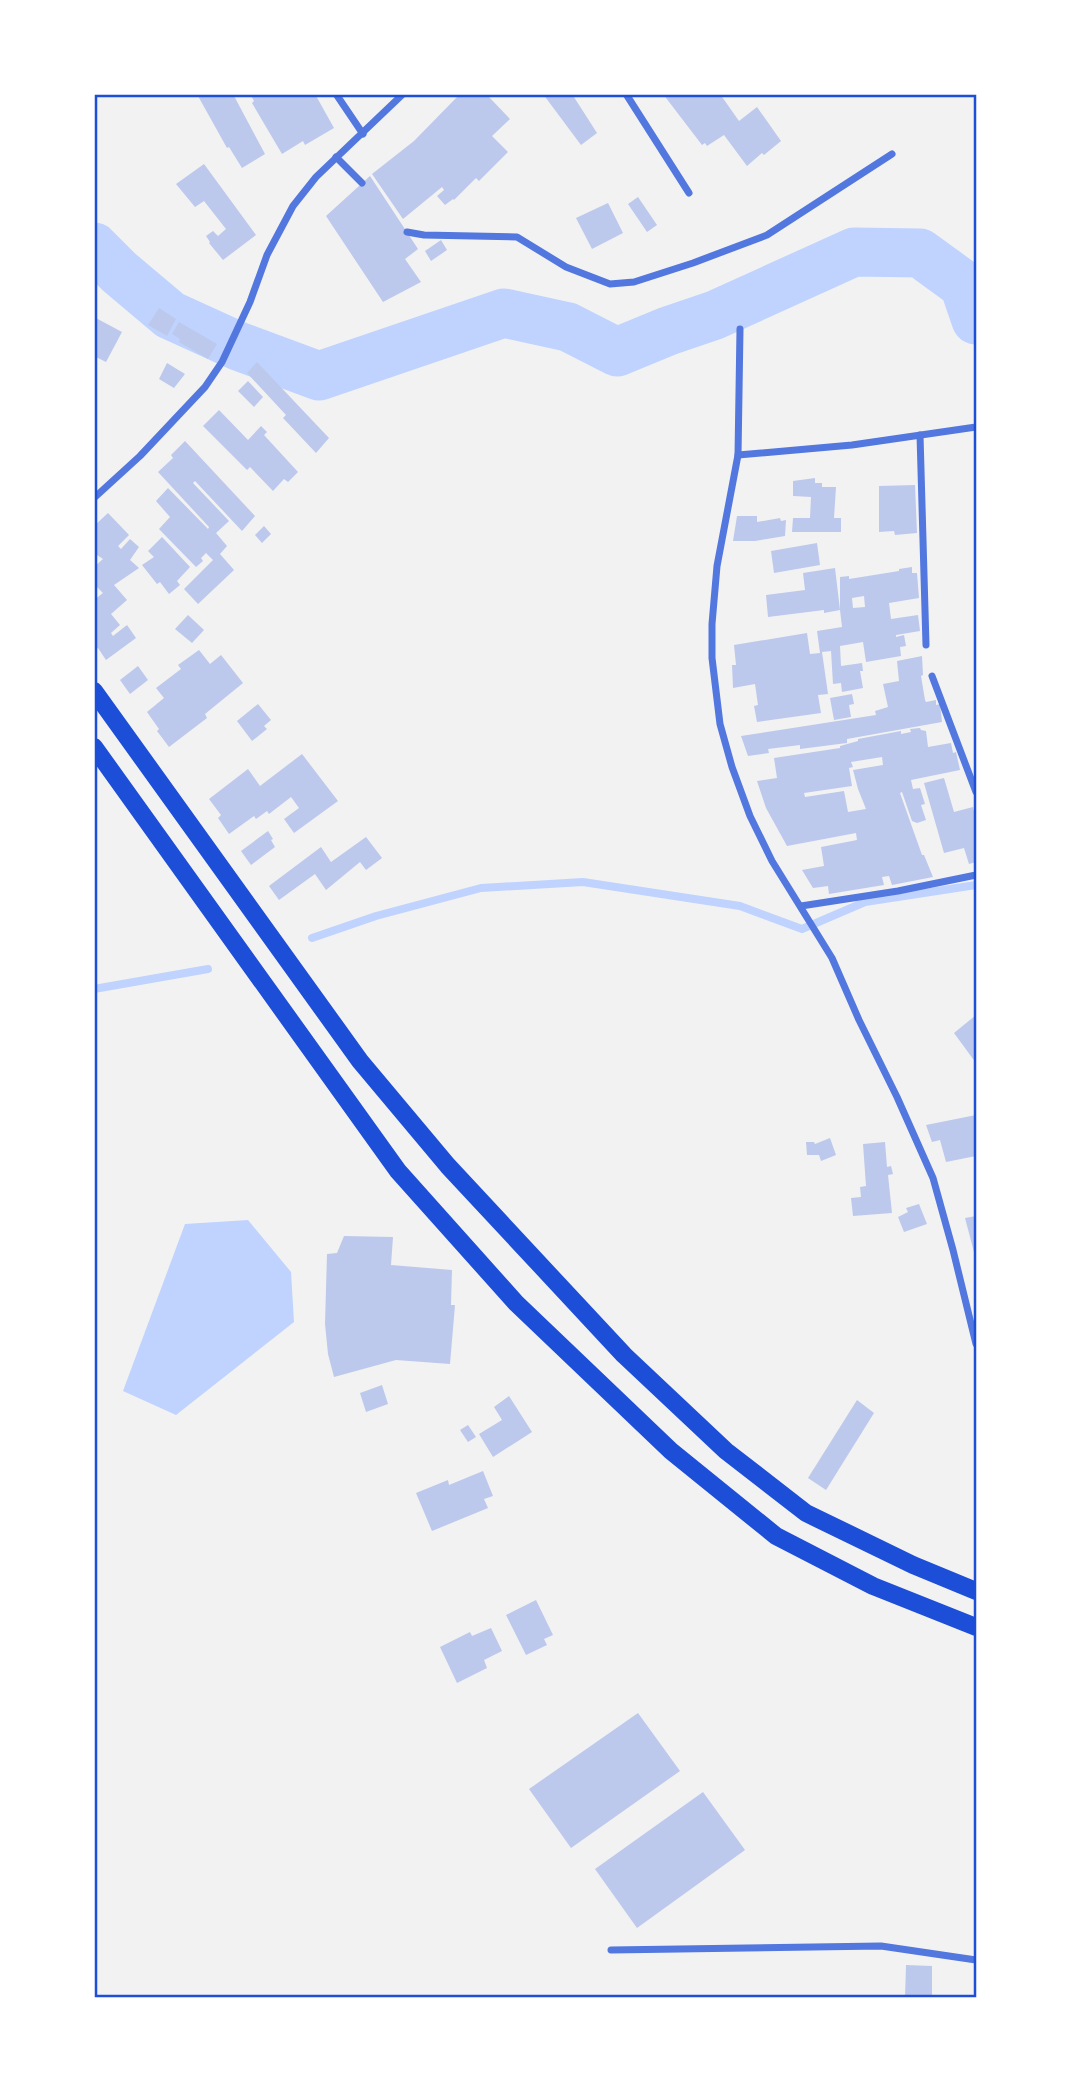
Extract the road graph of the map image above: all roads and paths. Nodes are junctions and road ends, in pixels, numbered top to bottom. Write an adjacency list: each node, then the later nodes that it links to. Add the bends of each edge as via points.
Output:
1 (337, 94): 4 (street)
2 (403, 94): 4 (street)
3 (626, 94): 8 (street)
4 (363, 134): 6 (street)
5 (892, 154): 9 (street, via 768,235 635,282 610,284 566,267 517,237)
6 (336, 157): 7 (street); 14 (street, via 293,206 222,362 205,387)
7 (362, 183)
8 (689, 193)
9 (407, 232)
10 (740, 329): 13 (street)
11 (976, 427): 12 (street)
12 (920, 435): 13 (street); 15 (street)
13 (738, 455): 21 (street, via 713,597 715,695 732,767 750,816)
14 (94, 498)
15 (926, 645)
16 (932, 676): 19 (street)
17 (94, 691): 24 (main road, via 360,1060 448,1166 624,1354 726,1451 806,1513)
18 (94, 747): 25 (main road, via 398,1171 516,1303 671,1451 776,1536 873,1586)
19 (976, 792)
20 (976, 875): 21 (street)
21 (801, 906): 22 (street, via 832,958 933,1178)
22 (973, 1323): 23 (street)
23 (976, 1344)
24 (976, 1591)
25 (976, 1627)
26 (611, 1950): 27 (street, via 881,1946)
27 (976, 1960)

